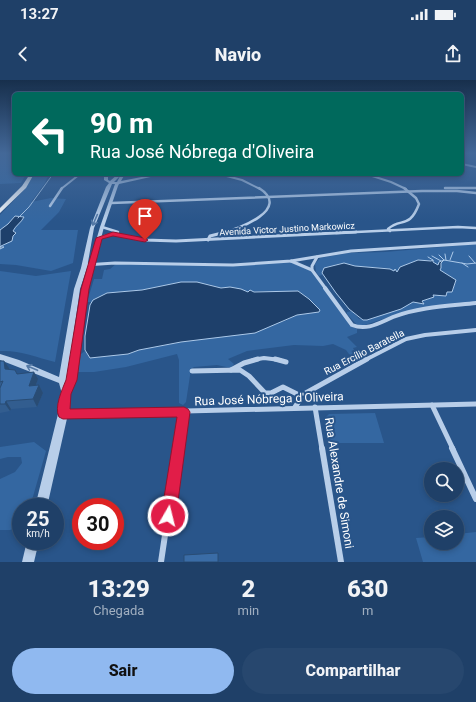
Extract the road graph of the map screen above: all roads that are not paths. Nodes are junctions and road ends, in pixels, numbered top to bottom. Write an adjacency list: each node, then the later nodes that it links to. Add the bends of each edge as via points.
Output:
1 (28, 176): 20 (main road, via 22,187)
2 (31, 176): 21 (main road, via 24,187)
3 (77, 176): 19 (street, via 62,188)
4 (106, 176): 10 (street, via 106,180)
5 (137, 176): 9 (street)
6 (145, 176): 9 (street)
7 (229, 176): 17 (street, via 246,180)
8 (374, 176): 12 (street, via 390,180)
9 (119, 179): 10 (street); 16 (street)
10 (111, 183): 15 (street)
11 (453, 188): 12 (street); 13 (street); 14 (street)
12 (409, 190): 14 (street); 17 (street); 24 (street, via 419,203 418,210 408,221)
13 (476, 190): 14 (street)
14 (457, 191)
15 (105, 196): 16 (street); 31 (street, one-way to 31, via 92,228)
16 (113, 196): 18 (street)
17 (268, 196): 18 (street); 27 (street, via 266,211 251,223)
18 (111, 203): 22 (street)
19 (50, 206)
20 (0, 207)
21 (0, 211)
22 (102, 227): 25 (street, Avenida Victor Justino Markowicz); 26 (street)
23 (476, 227): 24 (street, Avenida Victor Justino Markowicz)
24 (389, 230): 27 (street, Avenida Victor Justino Markowicz)
25 (114, 233): 26 (street, Avenida Victor Justino Markowicz); 27 (street, Avenida Victor Justino Markowicz, via 155,240)
26 (99, 238): 31 (street)
27 (208, 238)
28 (476, 243): 29 (street, via 351,251)
29 (317, 257): 30 (street); 32 (street)
30 (291, 261): 31 (street); 32 (street)
31 (89, 265): 39 (street, via 77,289)
32 (312, 270): 33 (street, via 351,323 360,328 367,328 408,312)
33 (476, 304)
34 (476, 330): 40 (street, Rua Ercílio Baratella, via 418,336 400,342)
35 (0, 357): 39 (street, one-way to 35)
36 (286, 362): 37 (street, via 273,357 258,359 245,361)
37 (230, 370): 38 (street); 40 (street, via 243,371 267,394 283,387)
38 (192, 371)
39 (67, 380): 46 (street)
40 (301, 396): 43 (street, Rua Ercílio Baratella)
41 (476, 404): 42 (street, Rua José Nóbrega d'Oliveira)
42 (432, 405): 44 (street, Rua José Nóbrega d'Oliveira); 48 (street)
43 (295, 407): 44 (street, Rua José Nóbrega d'Oliveira); 45 (street, Rua José Nóbrega d'Oliveira)
44 (315, 407): 52 (street, Rua Alexandre de Simoni)
45 (184, 412): 46 (street, Rua José Nóbrega d'Oliveira); 51 (street)
46 (63, 414): 47 (street)
47 (43, 498)
48 (476, 499)
49 (31, 550): 50 (street)
50 (28, 562)
51 (161, 562)
52 (341, 562)

